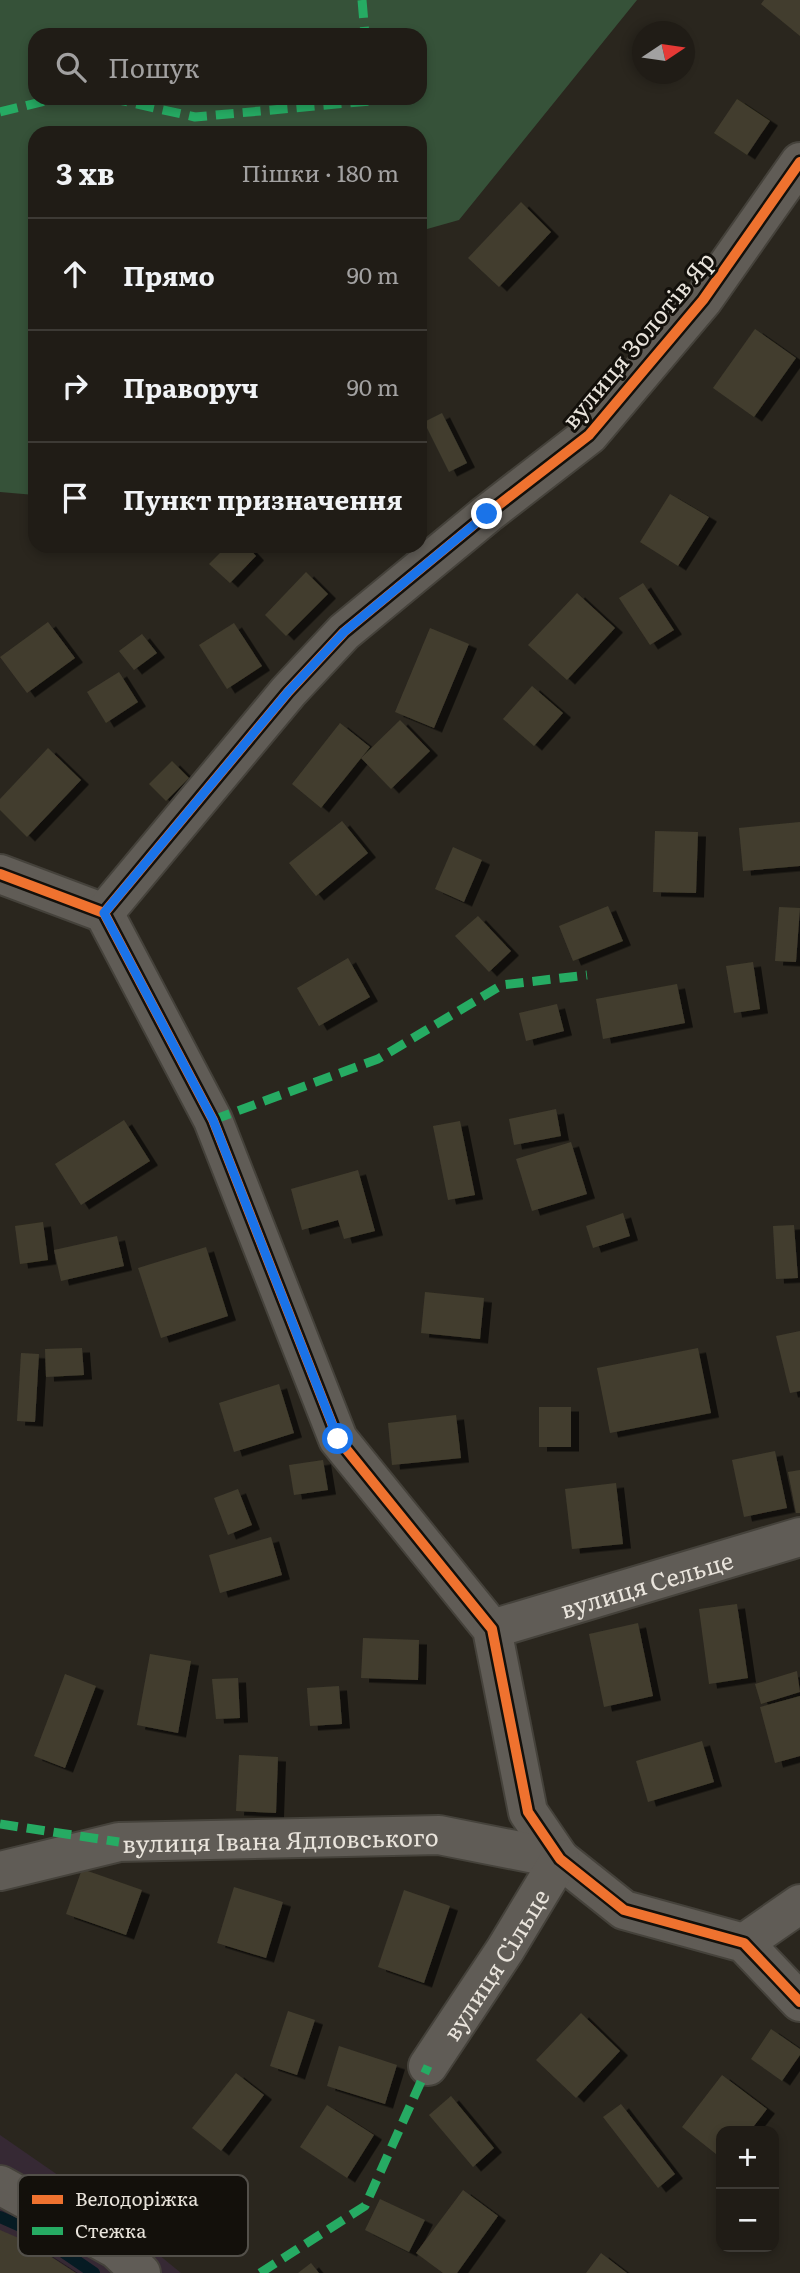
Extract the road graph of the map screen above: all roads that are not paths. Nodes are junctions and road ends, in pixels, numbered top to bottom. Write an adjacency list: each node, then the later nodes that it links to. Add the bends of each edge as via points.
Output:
1 (800, 162): 3 (street, вулиця Золотів Яр, via 703,300 589,435 344,632 288,692)
2 (0, 874): 3 (street)
3 (104, 913): 5 (street, вулиця Івана Ядловського, via 213,1120 338,1439)
4 (800, 1537): 5 (street, вулиця Сельце)
5 (492, 1629): 6 (street, вулиця Івана Ядловського, via 528,1812)
6 (560, 1859): 7 (street, вулиця Івана Ядловського, via 439,1835 119,1842); 9 (street, вулиця Івана Ядловського, via 624,1910); 11 (street, вулиця Сільце)
7 (0, 1871)
8 (800, 1904): 9 (street)
9 (744, 1943): 10 (street)
10 (800, 2002)
11 (428, 2066)
12 (0, 2185): 13 (street)
13 (18, 2195)
14 (123, 2256): 15 (street)
15 (141, 2273)

